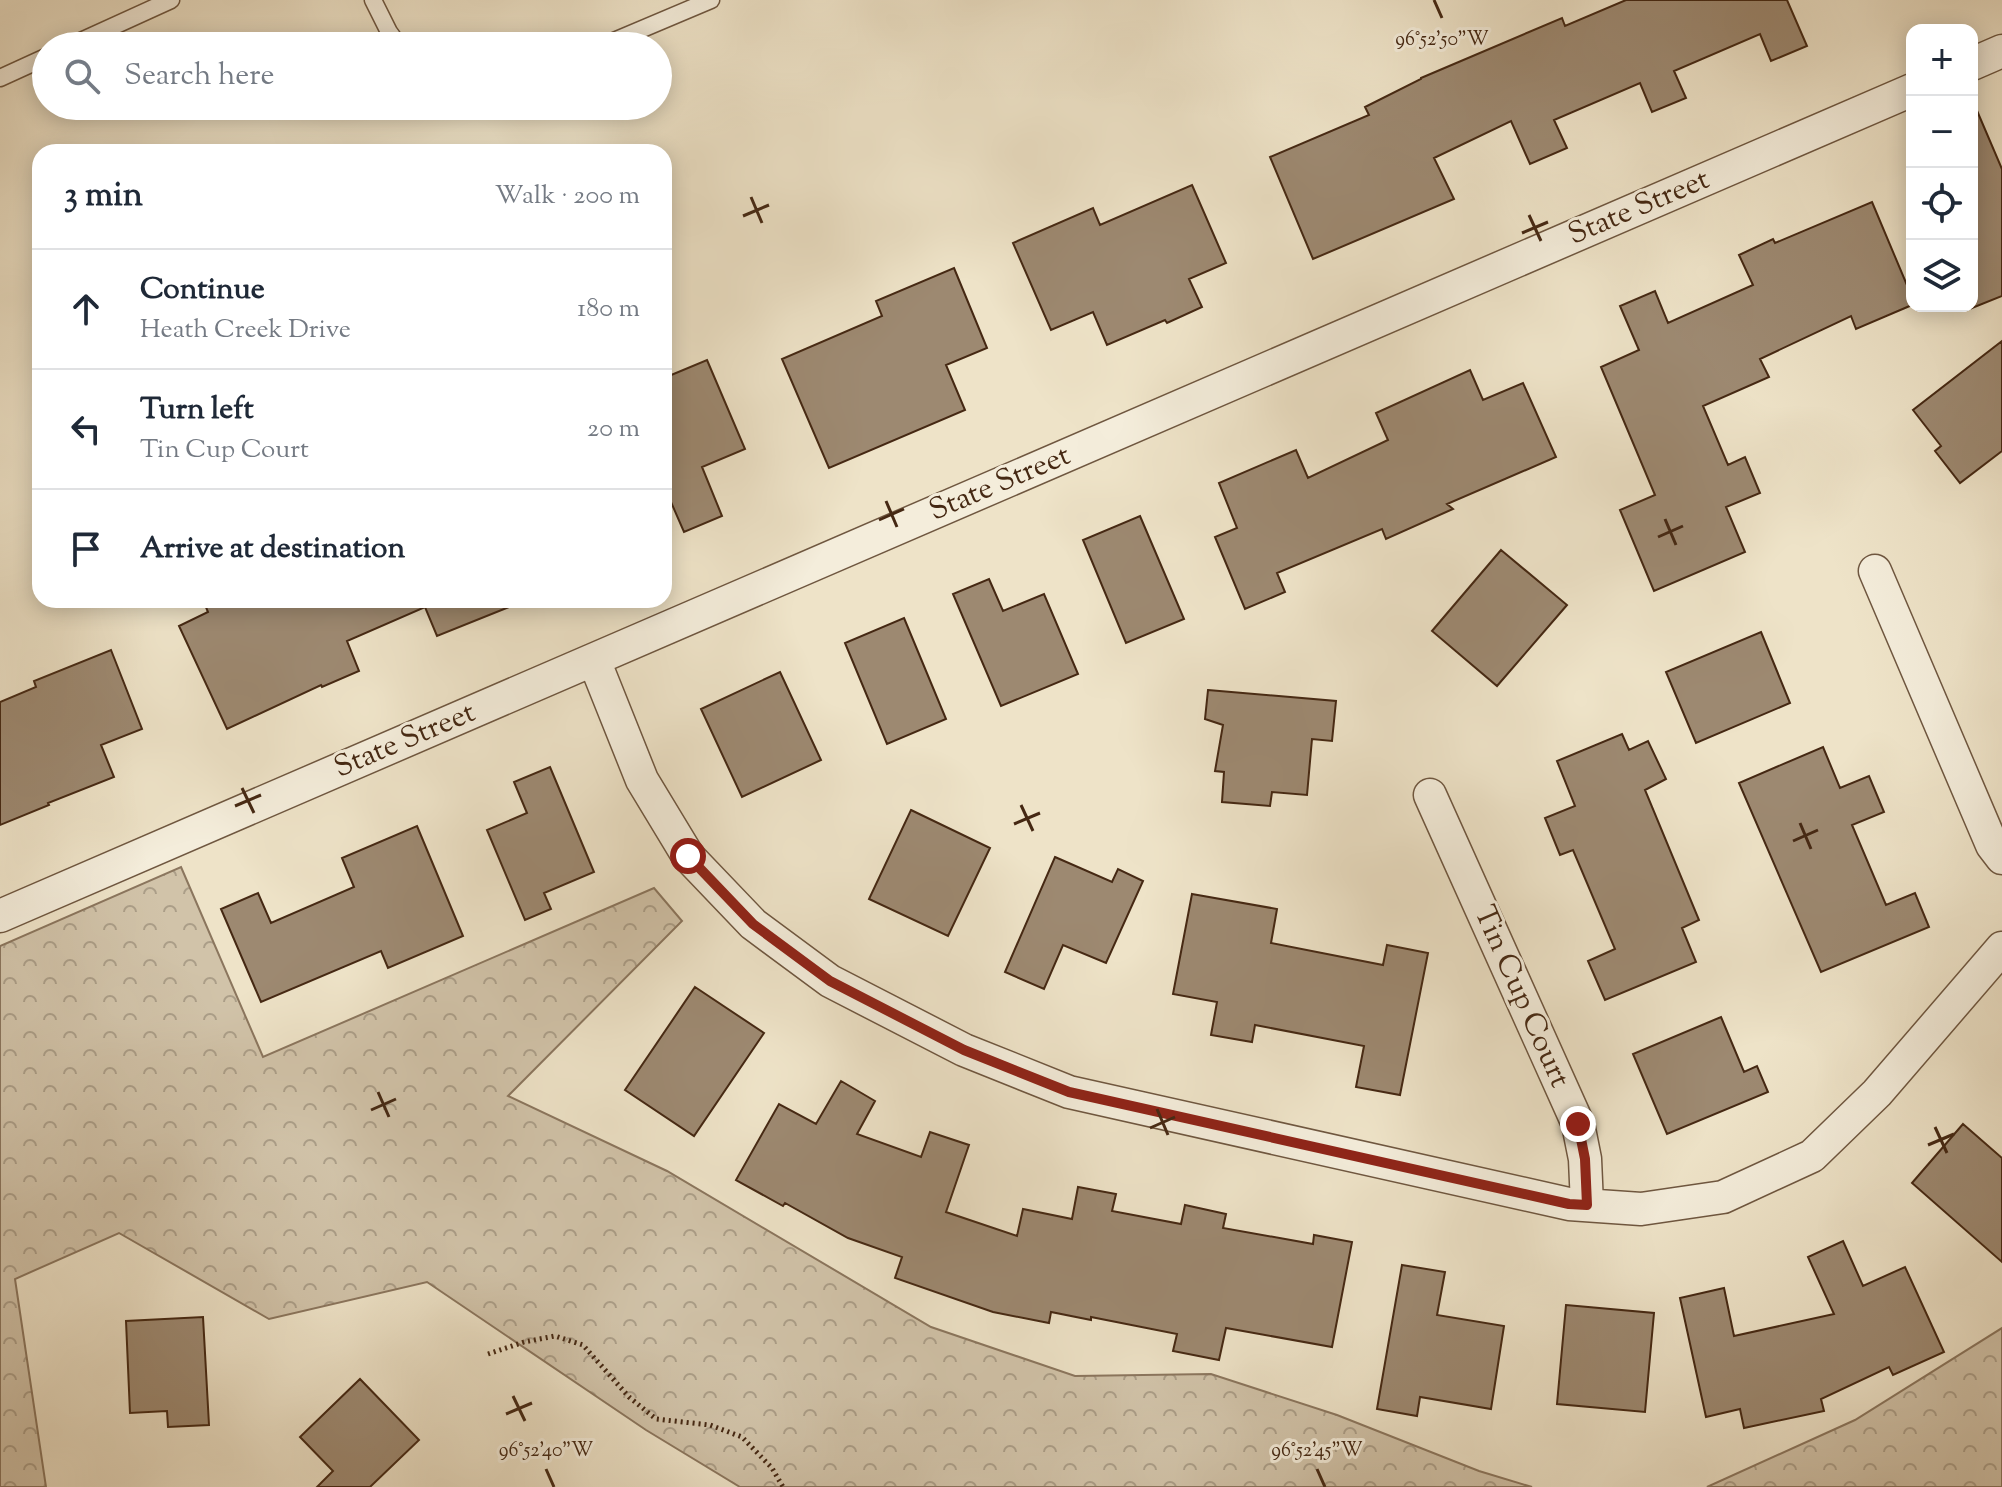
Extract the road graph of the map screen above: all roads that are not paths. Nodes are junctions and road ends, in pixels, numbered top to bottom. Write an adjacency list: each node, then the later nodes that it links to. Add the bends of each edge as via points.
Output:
1 (171, 0): 4 (lane)
2 (373, 0): 5 (lane)
3 (711, 0): 6 (lane)
4 (101, 32)
5 (389, 32)
6 (635, 32)
7 (2002, 51): 8 (street)
8 (1978, 61)
9 (32, 63): 10 (lane)
10 (0, 78)
11 (1906, 93): 13 (street, State Street)
12 (1875, 571): 15 (street)
13 (594, 660): 16 (street, State Street); 18 (street, via 642,780 688,856 753,924 830,981 964,1050 1069,1092)
14 (1430, 795): 18 (street, Tin Cup Court, via 1578,1124)
15 (2002, 858)
16 (0, 916)
17 (2002, 948): 18 (street, via 1877,1093 1812,1156 1723,1197 1641,1209)
18 (1587, 1205)

